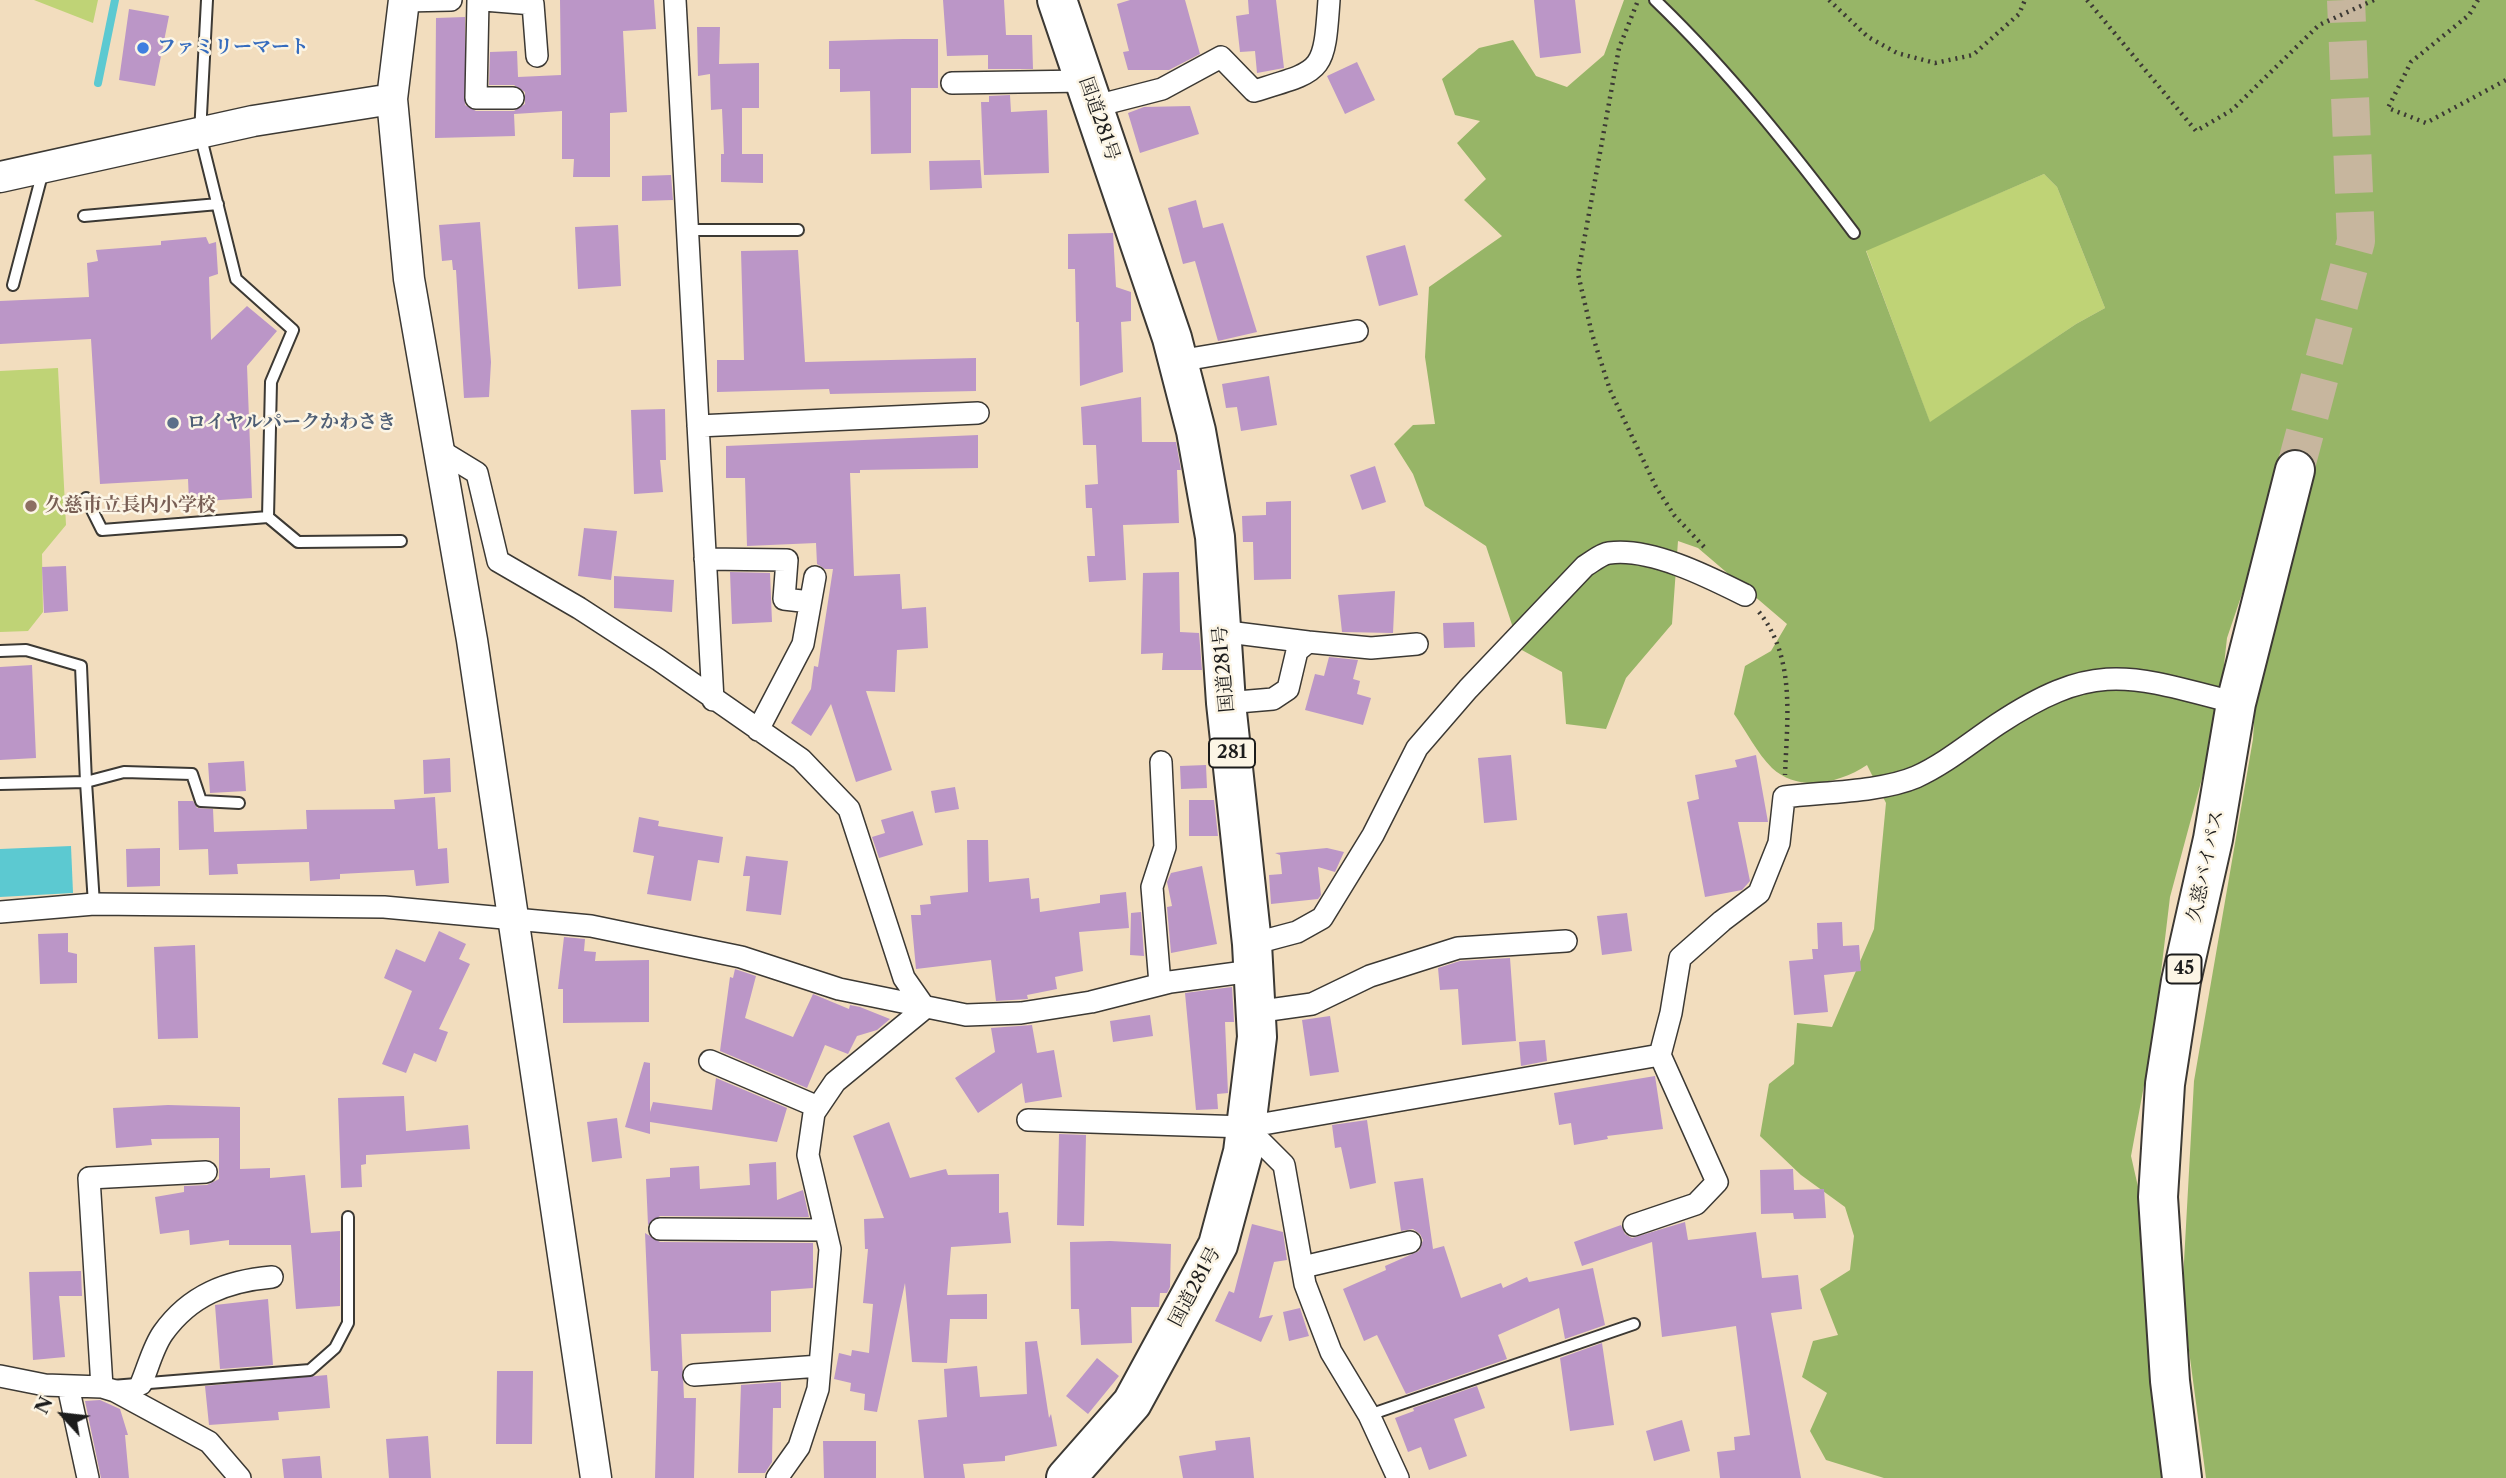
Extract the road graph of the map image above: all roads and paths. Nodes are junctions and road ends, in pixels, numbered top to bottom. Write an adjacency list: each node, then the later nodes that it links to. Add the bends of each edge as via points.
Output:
1 (207, 0): 22 (lane)
2 (451, 0): 15 (street)
3 (478, 0): 20 (street, via 476,99)
4 (484, 0): 16 (street, via 533,4)
5 (675, 0): 27 (street)
6 (1057, 0): 19 (highway, 国道281号 / 281)
7 (1329, 0): 19 (street, via 1326,49 1310,74 1254,91 1221,57 1162,89)
8 (1639, 0): 40 (path, via 1619,48 1578,274 1610,390 1656,487)
9 (1655, 0): 29 (lane, via 1709,55)
10 (1829, 0): 11 (path, via 1868,37 1897,53 1935,63 1973,55 2019,14)
11 (2025, 0)
12 (2087, 0): 13 (path, via 2196,131 2232,110 2319,25)
13 (2374, 0)
14 (2478, 0): 17 (path, via 2469,15 2411,62 2388,108 2426,123)
15 (404, 1): 21 (street)
16 (537, 56)
17 (2506, 80)
18 (952, 83): 19 (street)
19 (1091, 93): 32 (highway, 国道281号 / 281)
20 (513, 98)
21 (392, 99): 22 (street); 35 (street, via 409,279)
22 (200, 134): 23 (street); 25 (lane)
23 (44, 168): 24 (street); 30 (lane)
24 (0, 177)
25 (218, 204): 26 (lane); 38 (lane, via 236,279 293,330 271,382)
26 (84, 216)
27 (687, 230): 28 (lane); 34 (street)
28 (798, 230)
29 (1854, 233)
30 (13, 285)
31 (1357, 331): 32 (street)
32 (1178, 361): 45 (highway, 国道281号 / 281, via 1215,537)
33 (978, 413): 34 (street)
34 (698, 426): 41 (street)
35 (436, 448): 49 (street, via 477,473 498,561 579,608); 60 (street, via 472,640)
36 (2295, 470): 51 (highway, 久慈バイパス / 45)
37 (86, 498): 38 (lane, via 102,530)
38 (268, 517): 39 (lane, via 298,542)
39 (401, 541)
40 (1709, 553)
41 (705, 559): 44 (street, via 788,560 784,599); 49 (street)
42 (815, 577): 44 (street)
43 (1745, 595): 56 (path, via 1772,629 1789,687); 62 (street, via 1655,557 1608,553 1585,566 1417,748 1373,835 1322,918)
44 (810, 602): 52 (street, via 803,644)
45 (1220, 631): 46 (street); 50 (highway, 国道281号 / 281)
46 (1308, 642): 47 (street, via 1371,648); 50 (street, via 1297,651 1289,689 1273,699)
47 (1417, 644)
48 (0, 651): 54 (lane, via 26,650 81,666)
49 (713, 700): 52 (street)
50 (1226, 703): 62 (highway, 国道281号 / 281)
51 (2236, 703): 56 (street, via 2152,681 2104,677 2074,683 2032,702 1915,777); 93 (highway, 久慈バイパス / 45, via 2213,839 2181,981 2163,1109 2158,1197 2170,1381)
52 (758, 730): 64 (street, via 801,759 849,809 904,978)
53 (1161, 762): 63 (street, via 1165,847 1152,887)
54 (86, 782): 55 (lane); 57 (lane, via 124,772 192,774 201,801); 58 (lane)
55 (0, 784)
56 (1784, 797): 66 (street, via 1779,843 1759,893 1680,958)
57 (239, 803)
58 (94, 904): 59 (street); 60 (street, via 384,907)
59 (0, 912)
60 (514, 920): 64 (street, via 590,926 741,957 839,989); 89 (street)
61 (1566, 941): 65 (street, via 1458,948 1370,976 1312,1004)
62 (1252, 957): 63 (street); 65 (highway, 国道281号 / 281)
63 (1160, 984): 64 (street, via 1091,1002 1021,1013 965,1015)
64 (925, 1008): 68 (street, via 835,1082)
65 (1255, 1012): 70 (highway, 国道281号 / 281, via 1257,1037)
66 (1660, 1055): 70 (street); 73 (street, via 1717,1182 1696,1204)
67 (710, 1061): 68 (street)
68 (818, 1107): 75 (street, via 807,1155)
69 (1028, 1120): 70 (street)
70 (1246, 1127): 77 (street, via 1284,1165); 91 (highway, 国道281号 / 281, via 1219,1245 1132,1403)
71 (206, 1172): 85 (street, via 89,1178)
72 (348, 1217): 83 (lane, via 348,1323 335,1348 310,1370)
73 (1634, 1225)
74 (660, 1229): 75 (street)
75 (825, 1230): 80 (street, via 830,1249)
76 (1410, 1242): 77 (street)
77 (1303, 1267): 86 (street, via 1331,1352)
78 (272, 1276): 83 (street, via 246,1279 202,1294 163,1333)
79 (1634, 1324): 86 (lane)
80 (820, 1366): 81 (street); 90 (street, via 818,1389 799,1447)
81 (694, 1375)
82 (0, 1376): 84 (street)
83 (141, 1384): 85 (lane)
84 (68, 1386): 85 (street); 87 (street)
85 (102, 1387): 88 (street, via 209,1442)
86 (1369, 1415): 92 (street)
87 (88, 1478)
88 (240, 1478)
89 (596, 1478)
90 (778, 1478)
91 (1066, 1478)
92 (1398, 1478)
93 (2182, 1478)

